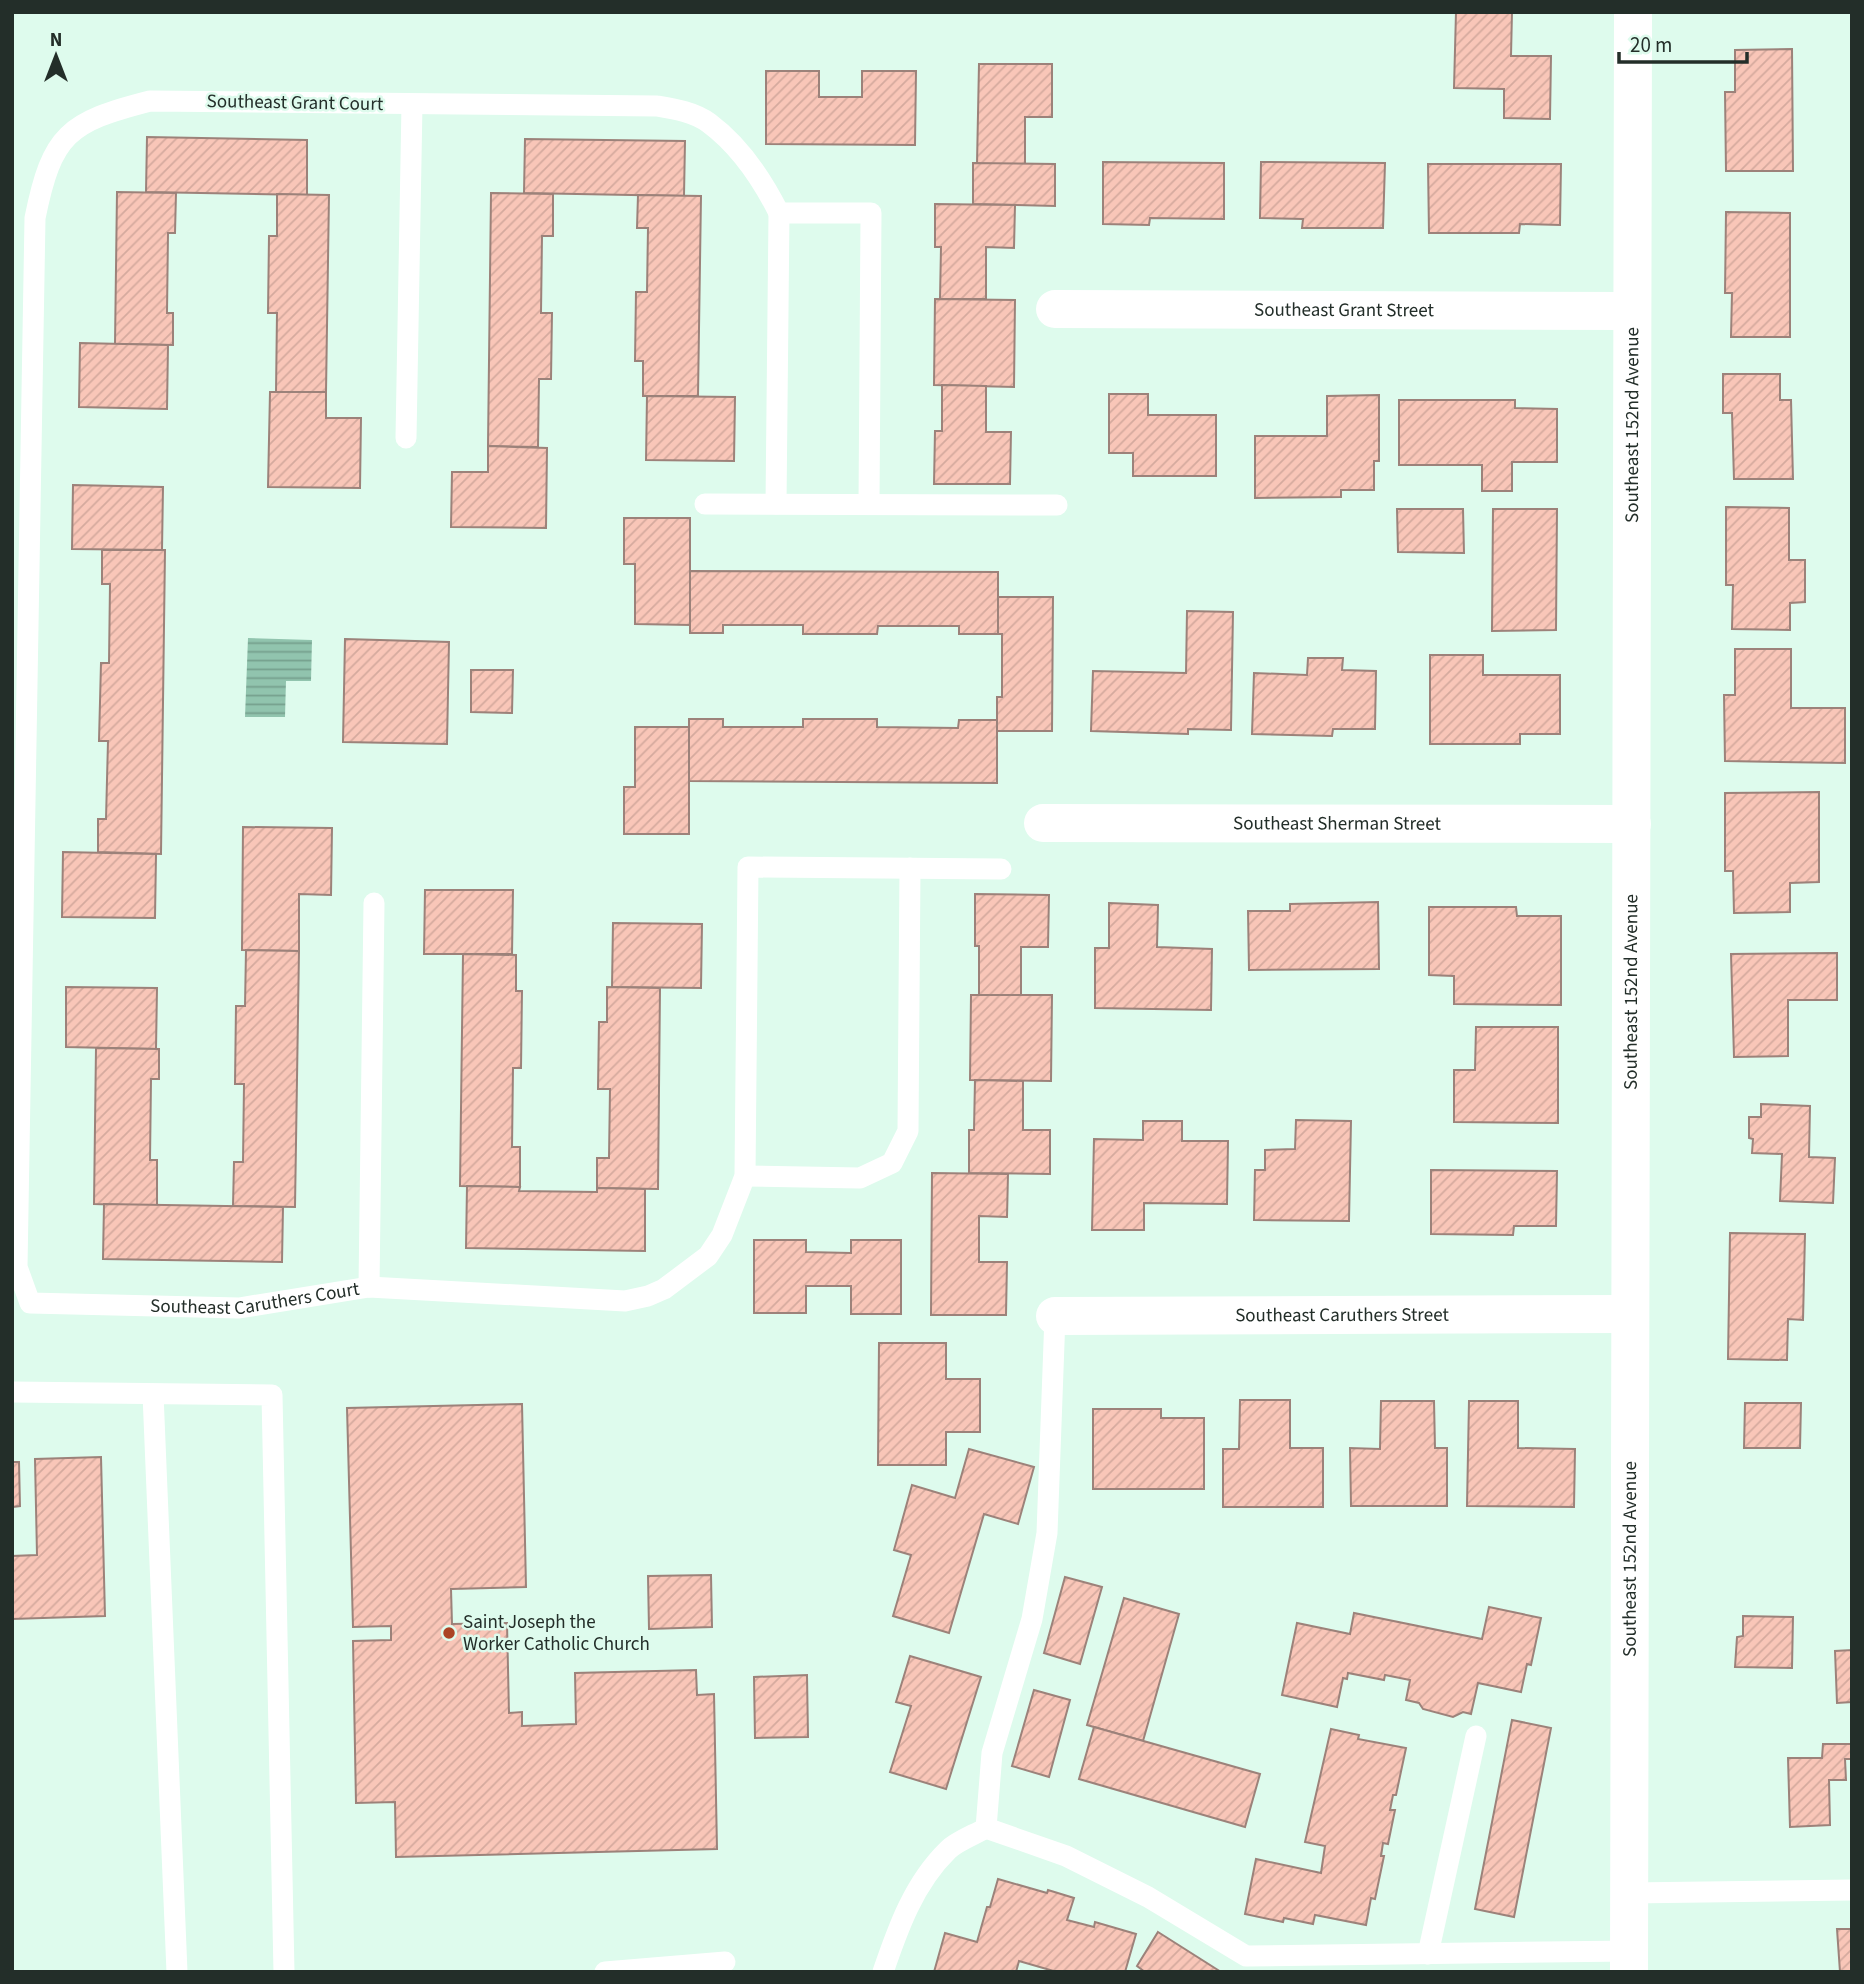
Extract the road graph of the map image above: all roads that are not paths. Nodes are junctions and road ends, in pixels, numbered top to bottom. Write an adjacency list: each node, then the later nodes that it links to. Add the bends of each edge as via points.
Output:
1 (1633, 12): 5 (street, Southeast 152nd Avenue)
2 (412, 104): 3 (lane, Southeast Grant Court, via 657,106 683,111 708,122 737,149 763,181); 6 (lane, Southeast Grant Court, via 150,101 84,122 65,137 51,157 34,218); 7 (lane)
3 (779, 213): 10 (lane); 11 (lane, via 871,213)
4 (1055, 309): 5 (street, Southeast Grant Street)
5 (1631, 311): 14 (street, Southeast 152nd Avenue)
6 (22, 424): 8 (lane, Southeast Grant Court)
7 (406, 438)
8 (21, 474): 18 (lane, Southeast Grant Court)
9 (705, 504): 10 (lane)
10 (776, 504): 11 (lane)
11 (869, 504): 12 (lane)
12 (1057, 505)
13 (1043, 823): 14 (street, Southeast Sherman Street)
14 (1632, 824): 22 (street, Southeast 152nd Avenue)
15 (910, 868): 16 (lane); 20 (lane, via 908,1131 892,1163 860,1178); 20 (lane, via 748,867)
16 (1001, 869)
17 (374, 903): 21 (lane)
18 (18, 939): 19 (lane, Southeast Caruthers Court)
19 (18, 976): 21 (lane, Southeast Caruthers Court, via 17,1267 30,1303 239,1308)
20 (745, 1177): 21 (lane, Southeast Caruthers Court, via 722,1235 708,1256 648,1296 625,1301)
21 (369, 1287)
22 (1630, 1314): 23 (street, Southeast Caruthers Street); 29 (street, Southeast 152nd Avenue)
23 (1055, 1315): 27 (lane, via 1047,1533 1032,1619 992,1754)
24 (12, 1392): 25 (lane)
25 (153, 1394): 33 (lane); 34 (lane, via 272,1395)
26 (1476, 1736): 30 (lane)
27 (986, 1828): 30 (lane, via 1078,1862 1148,1897 1246,1956); 36 (lane, via 949,1849 924,1878 898,1928)
28 (1852, 1891): 29 (lane)
29 (1629, 1893): 31 (street, Southeast 152nd Avenue)
30 (1428, 1954): 31 (lane)
31 (1629, 1961)
32 (725, 1962): 35 (lane)
33 (177, 1972)
34 (284, 1972)
35 (605, 1972)
36 (883, 1972)

